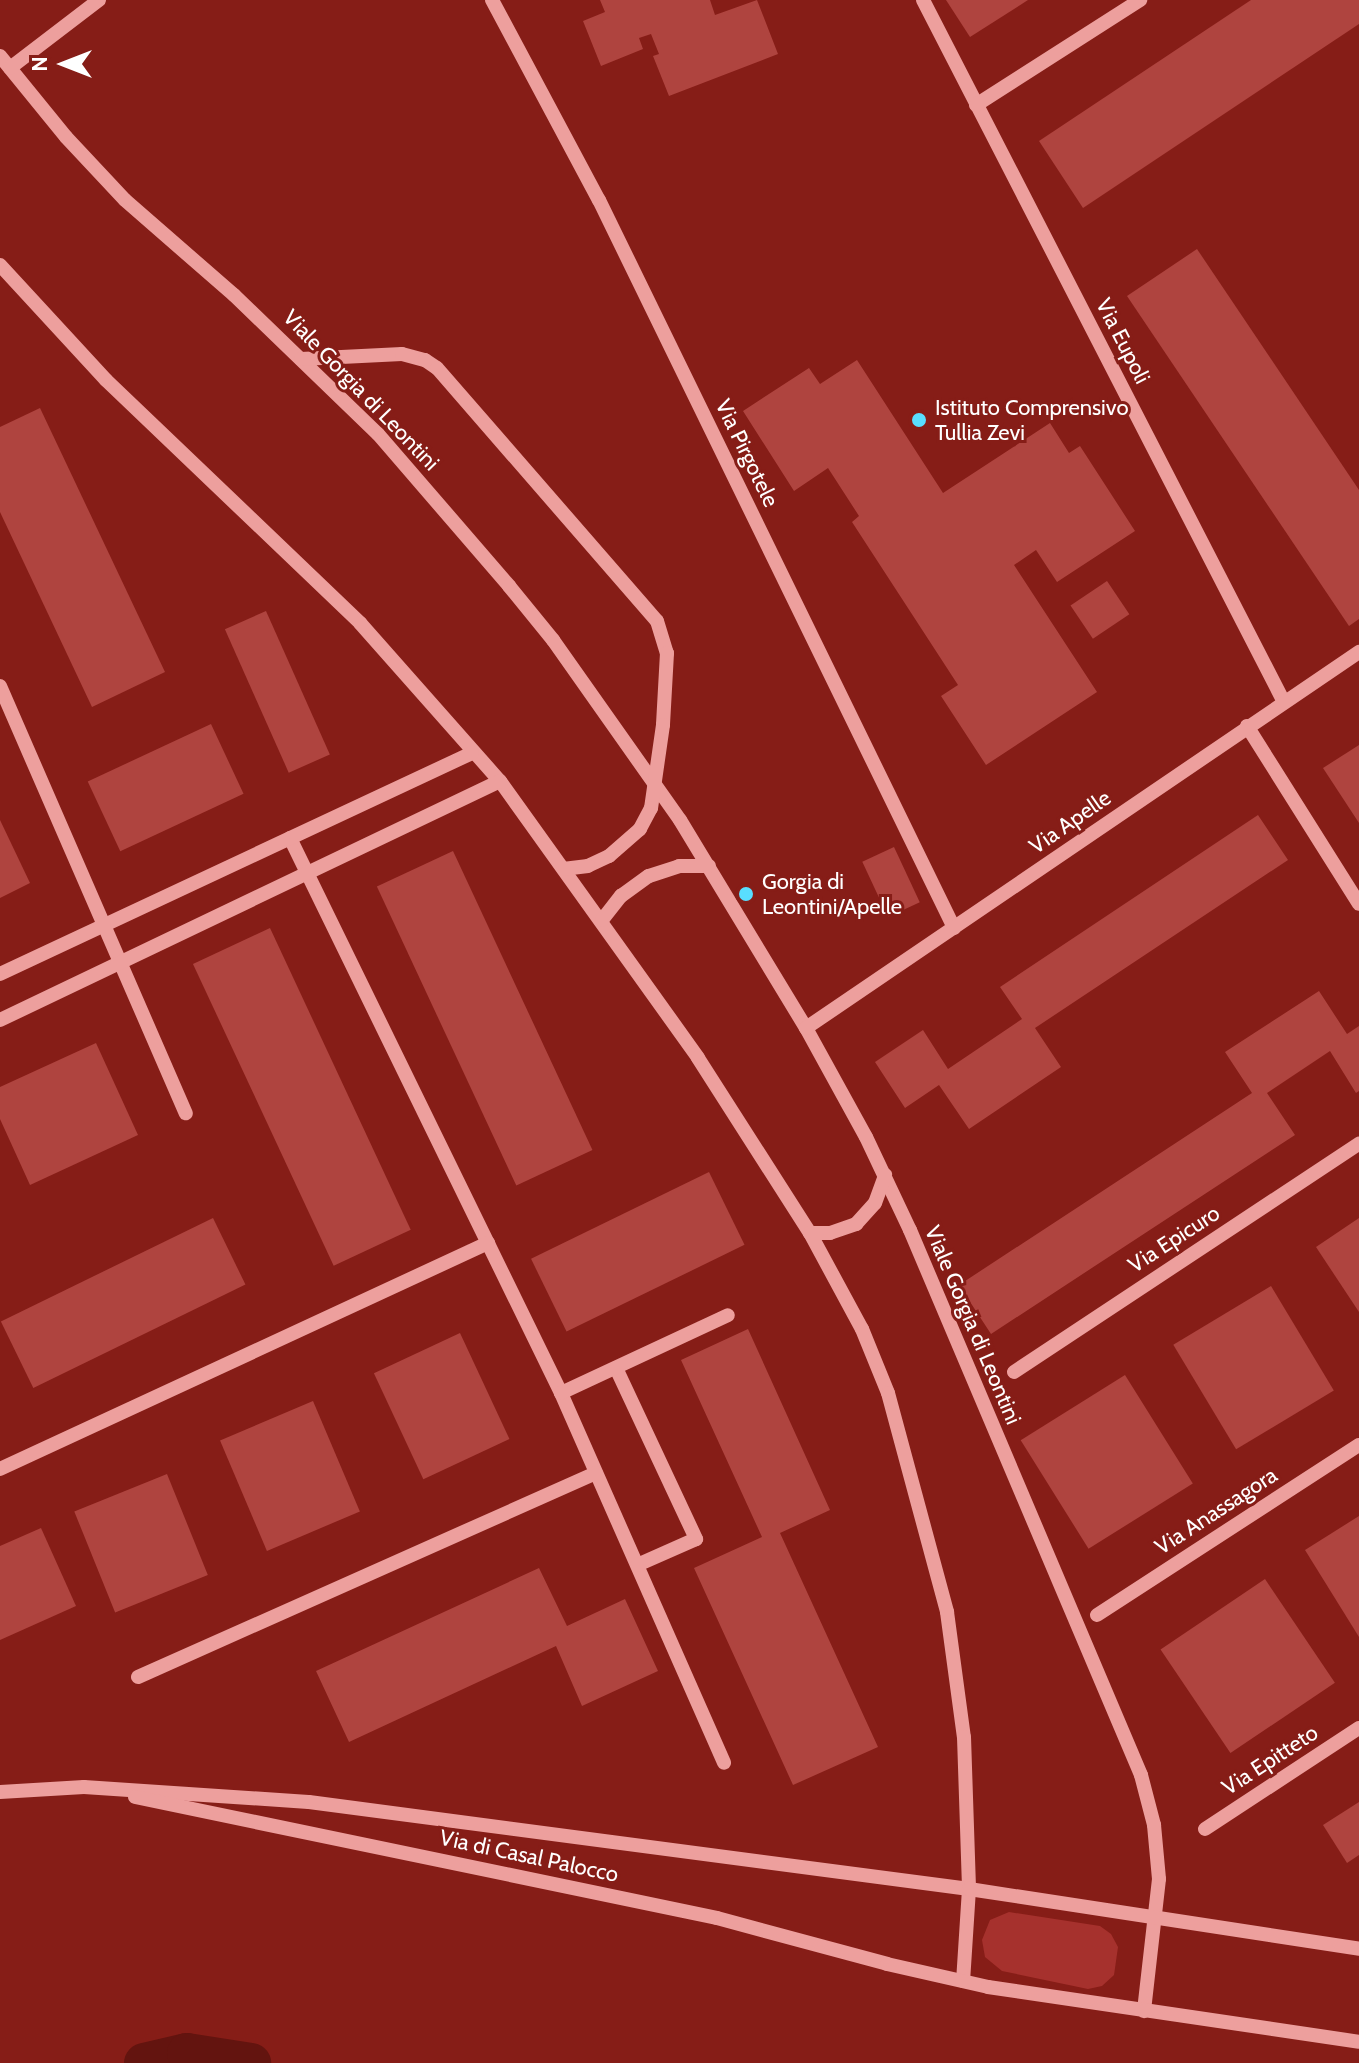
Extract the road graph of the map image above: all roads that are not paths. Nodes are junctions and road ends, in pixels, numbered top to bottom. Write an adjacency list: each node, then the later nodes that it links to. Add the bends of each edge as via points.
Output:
1 (99, 0): 6 (street)
2 (492, 0): 24 (street, Via Pirgotele, via 599,200)
3 (923, 0): 7 (street, Via Eupoli)
4 (1140, 0): 7 (street)
5 (0, 56): 6 (street, Viale Gorgia di Leontini)
6 (10, 68): 9 (street, Viale Gorgia di Leontini, via 125,200)
7 (976, 105): 12 (street, Via Eupoli)
8 (0, 265): 14 (street, via 106,380 360,623)
9 (301, 359): 16 (street, Viale Gorgia di Leontini, via 378,434 524,604); 16 (street, via 402,354 437,368 651,611 667,653)
10 (1359, 652): 12 (street, Via Apelle)
11 (0, 686): 23 (street)
12 (1284, 702): 13 (street, Via Apelle)
13 (1247, 726): 21 (street); 24 (street, Via Apelle)
14 (472, 753): 15 (street); 17 (street)
15 (500, 781): 19 (street); 20 (street)
16 (656, 786): 18 (street, Viale Gorgia di Leontini); 19 (street, via 646,820 633,836 596,862)
17 (290, 838): 20 (street); 23 (street)
18 (709, 866): 22 (street, via 679,866 649,876 621,896); 28 (street, Viale Gorgia di Leontini)
19 (565, 869): 22 (street)
20 (309, 875): 25 (street); 33 (street)
21 (1359, 904)
22 (602, 920): 32 (street, via 727,1099)
23 (105, 926): 25 (street); 26 (street)
24 (954, 928): 28 (street, Via Apelle)
25 (121, 964): 27 (street); 29 (street)
26 (0, 974)
27 (0, 1020)
28 (806, 1028): 31 (street, Viale Gorgia di Leontini)
29 (186, 1113)
30 (1359, 1144): 36 (street, Via Epicuro)
31 (885, 1175): 32 (street, via 875,1203 856,1224); 50 (street, Viale Gorgia di Leontini, via 1141,1775 1156,1844)
32 (810, 1233): 49 (street, via 879,1369 936,1561 960,1701)
33 (488, 1243): 37 (street); 39 (street)
34 (728, 1315): 35 (street)
35 (616, 1368): 37 (street); 41 (street, via 696,1539)
36 (1014, 1372)
37 (561, 1393): 40 (street)
38 (1359, 1445): 42 (street, Via Anassagora)
39 (0, 1469)
40 (596, 1473): 41 (street); 43 (street)
41 (637, 1565): 45 (street)
42 (1097, 1615)
43 (138, 1677)
44 (1359, 1728): 48 (street, Via Epitteto)
45 (724, 1763)
46 (84, 1787): 47 (street, Via di Casal Palocco); 49 (street, Via di Casal Palocco, via 309,1802); 52 (street, Via di Casal Palocco, via 717,1918)
47 (0, 1792)
48 (1205, 1829)
49 (969, 1889): 50 (street, Via di Casal Palocco); 52 (street)
50 (1157, 1916): 51 (street, Via di Casal Palocco); 53 (street)
51 (1359, 1949)
52 (963, 1981): 53 (street, Via di Casal Palocco)
53 (1144, 2011): 54 (street, Via di Casal Palocco)
54 (1359, 2042)

